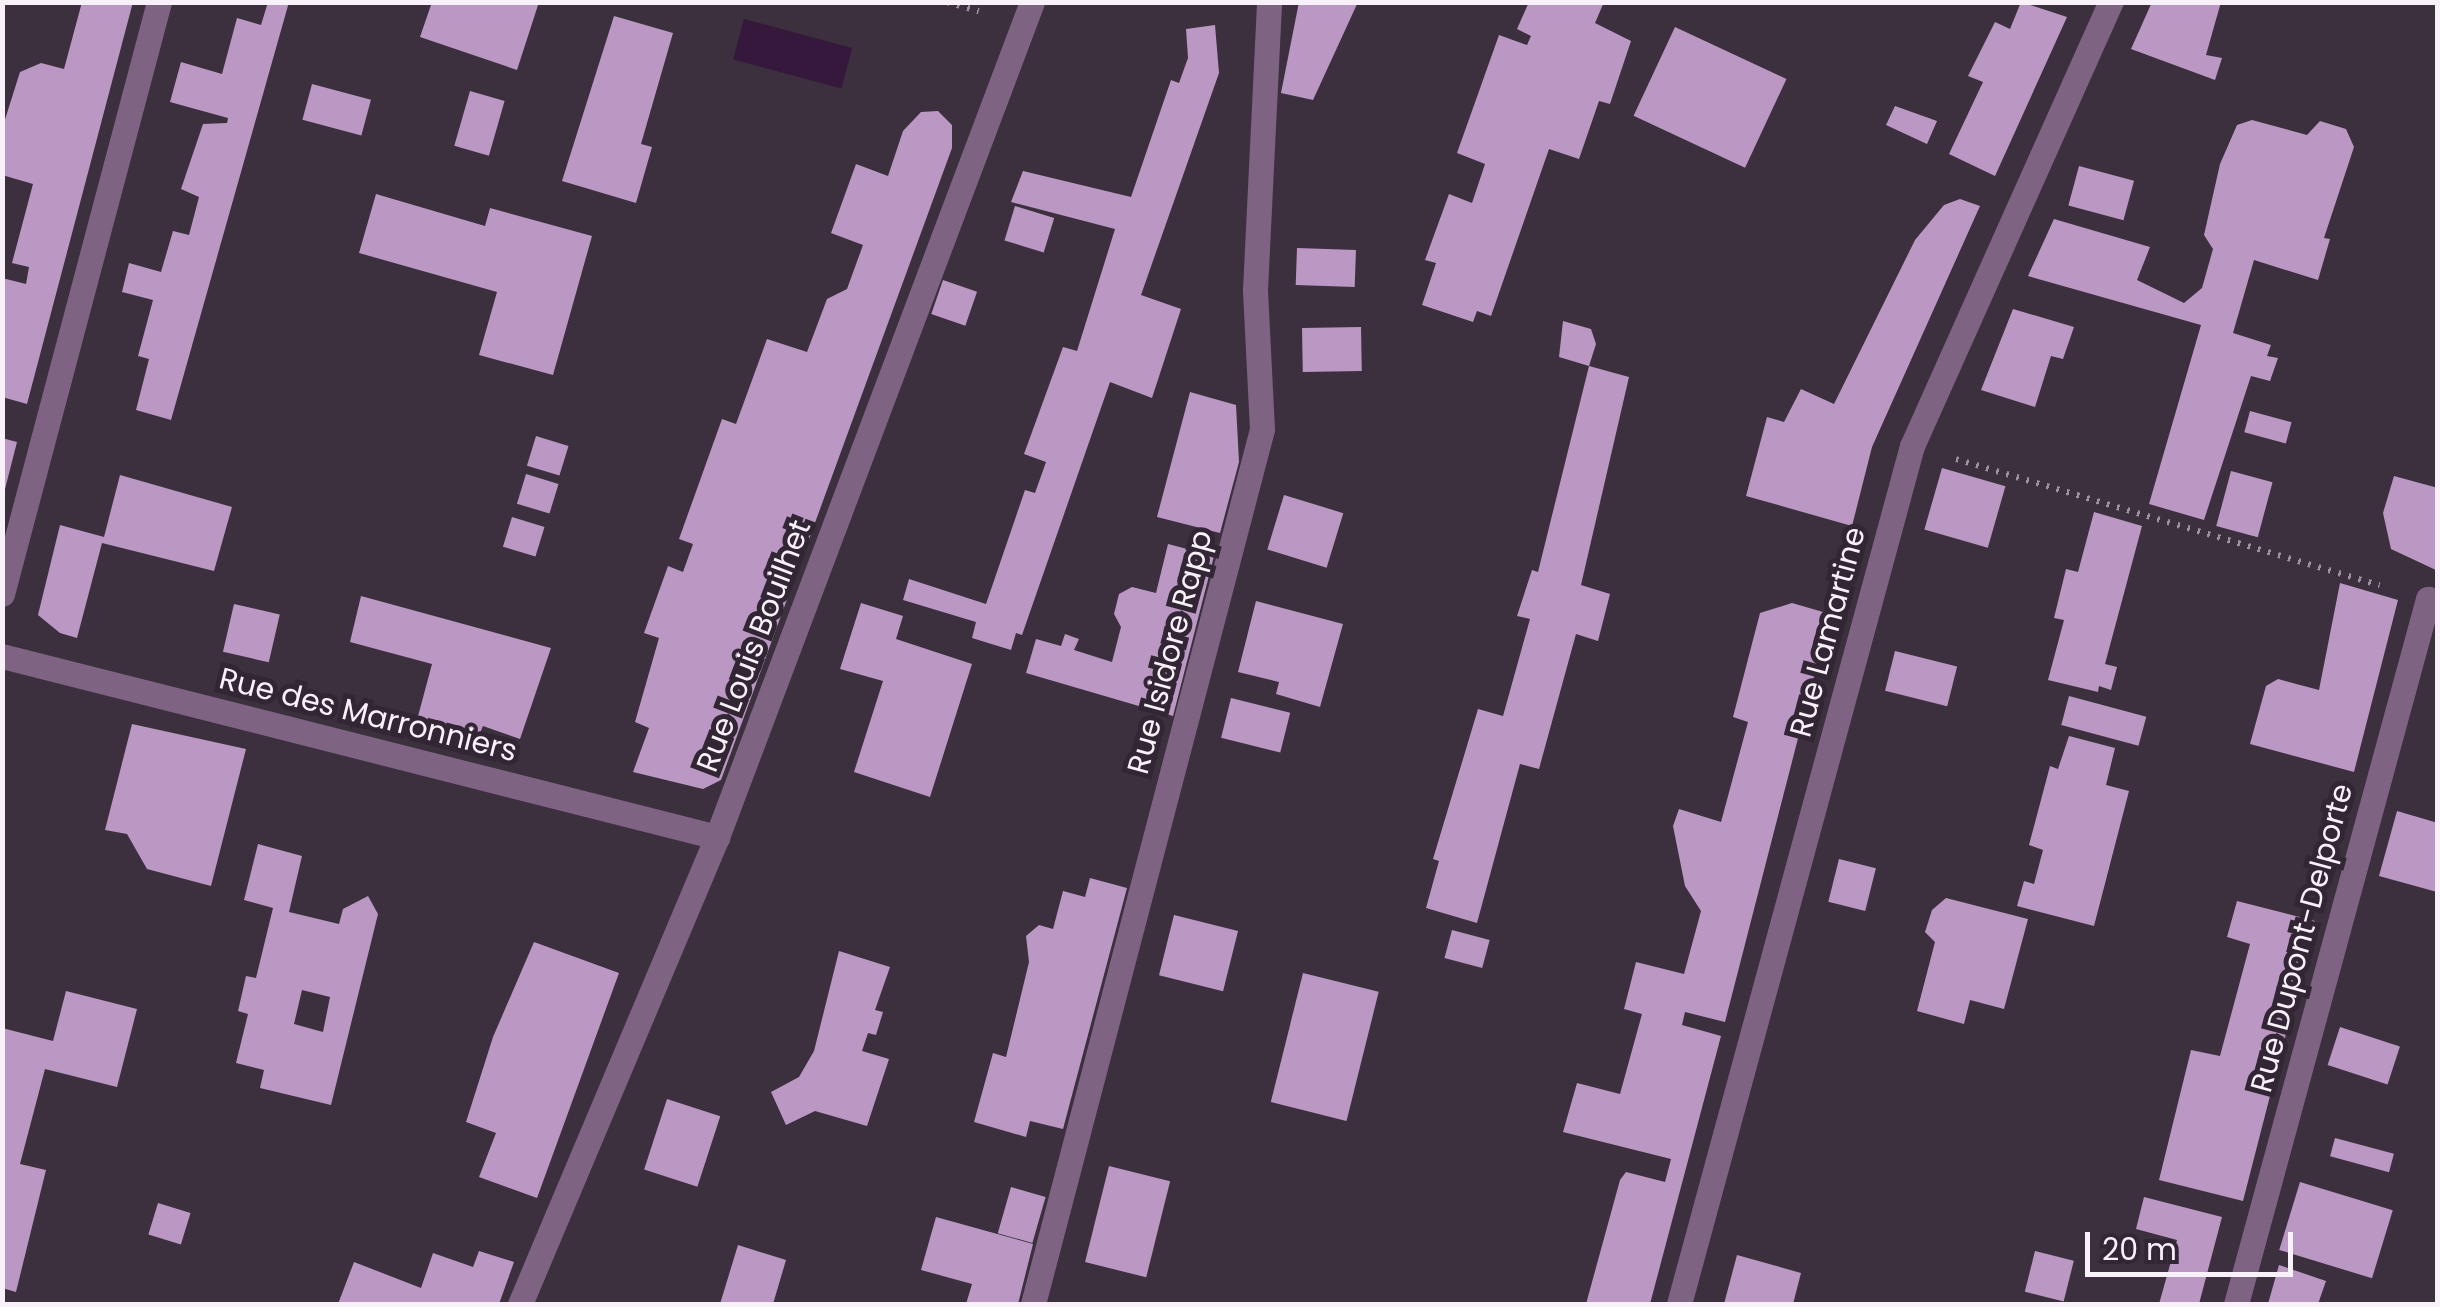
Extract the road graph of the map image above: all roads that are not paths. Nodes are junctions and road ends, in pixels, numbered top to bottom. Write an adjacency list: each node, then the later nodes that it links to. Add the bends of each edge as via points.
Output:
1 (160, 2): 5 (street)
2 (1032, 2): 8 (street, Rue Louis Bouilhet)
3 (1269, 2): 10 (street, Rue Isidore Rapp, via 1255,290 1262,429)
4 (2111, 2): 11 (street, Rue Lamartine, via 1912,446)
5 (2, 594)
6 (2433, 601): 12 (street, Rue Dupont-Delporte)
7 (2, 656): 8 (street, Rue des Marronniers)
8 (717, 837): 9 (street, Rue Louis Bouilhet)
9 (520, 1304)
10 (1033, 1304)
11 (1679, 1304)
12 (2236, 1304)

